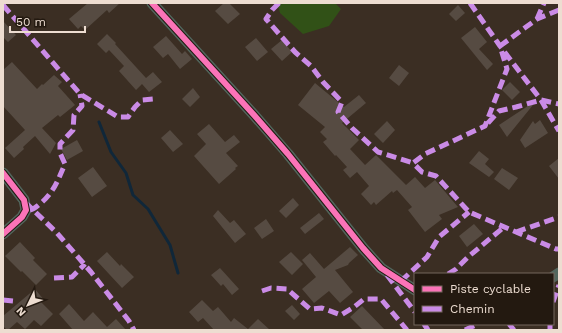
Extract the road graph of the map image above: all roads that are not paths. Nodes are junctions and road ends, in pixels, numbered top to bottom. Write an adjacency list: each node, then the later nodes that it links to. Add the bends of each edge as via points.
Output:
1 (152, 3): 4 (street, via 288,154 381,268)
2 (3, 173): 3 (street, via 24,200 26,210)
3 (3, 234)
4 (414, 289)

